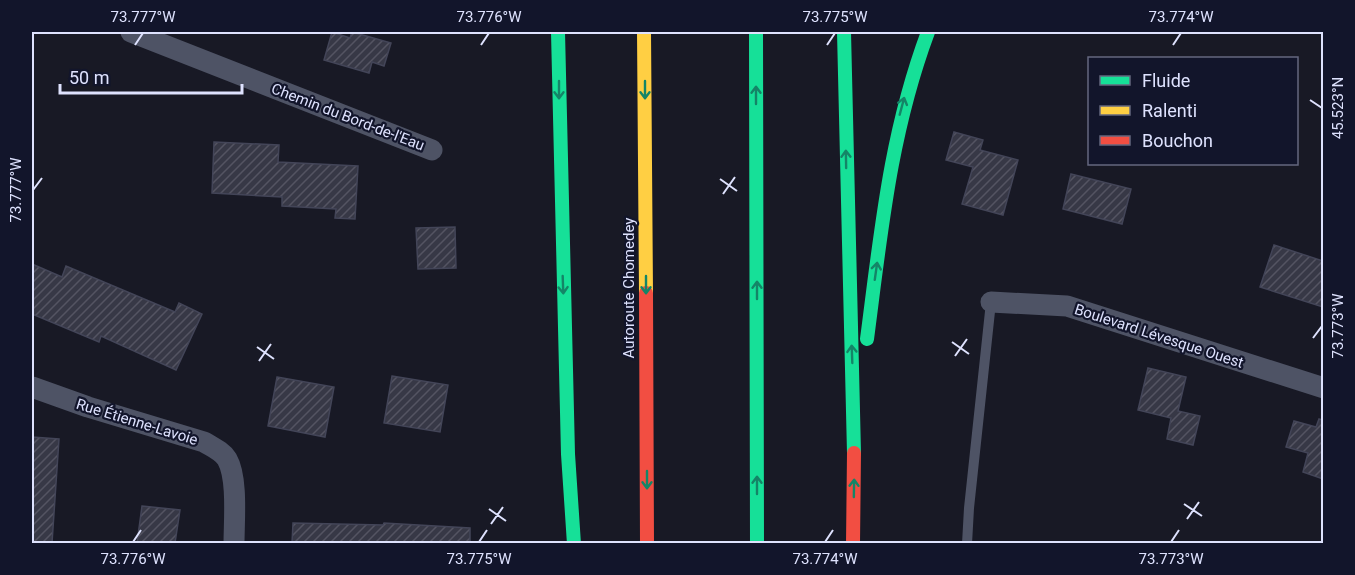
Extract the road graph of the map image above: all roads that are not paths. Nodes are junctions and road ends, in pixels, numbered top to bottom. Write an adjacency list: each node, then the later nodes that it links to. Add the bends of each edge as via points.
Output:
1 (130, 32): 7 (street, Chemin du Bord-de-l'Eau)
2 (558, 32): 12 (highway, one-way to 12)
3 (644, 32): 16 (highway, Autoroute Chomedey, one-way to 16)
4 (756, 32): 17 (highway, one-way to 4)
5 (844, 32): 11 (highway, one-way to 5)
6 (928, 32): 11 (highway, one-way to 6, via 893,142)
7 (432, 150)
8 (991, 302): 10 (street, Boulevard Lévesque Ouest, via 1067,306); 19 (lane)
9 (32, 387): 13 (street, Rue Étienne-Lavoie, via 204,442 219,451 231,473)
10 (1323, 388)
11 (854, 433): 18 (highway, one-way to 11)
12 (568, 454): 14 (lane); 15 (highway)
13 (234, 543)
14 (565, 543)
15 (574, 543)
16 (648, 543)
17 (757, 543)
18 (853, 543)
19 (967, 543)

